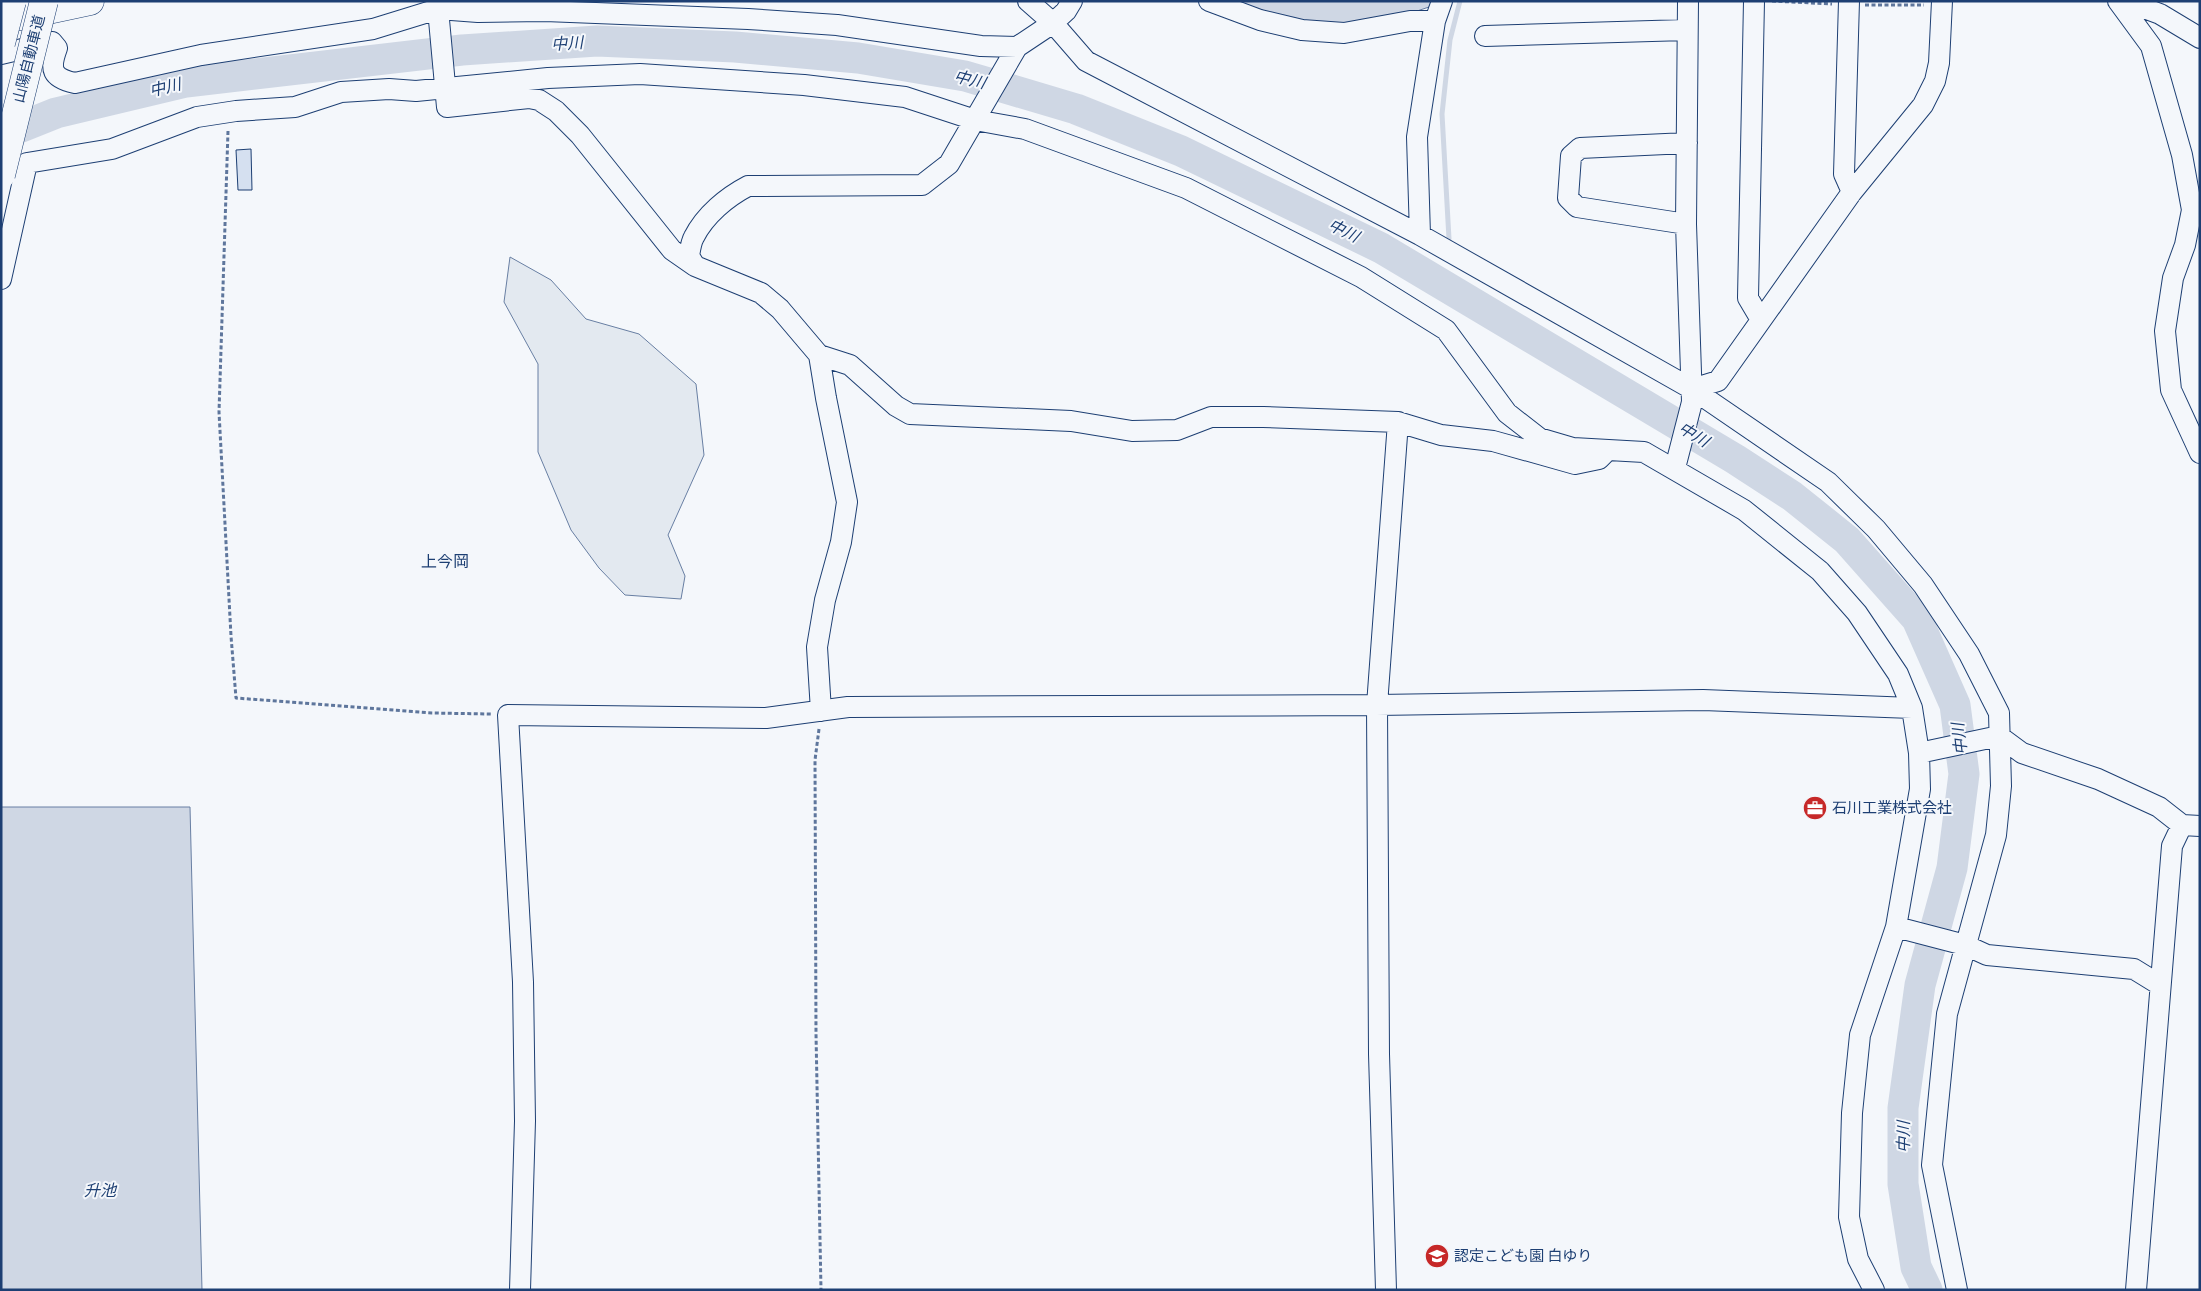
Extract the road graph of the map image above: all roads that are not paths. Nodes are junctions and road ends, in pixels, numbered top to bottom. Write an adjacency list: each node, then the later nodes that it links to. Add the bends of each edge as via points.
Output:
1 (12, 1): 21 (highway, 山陽自動車道, bridge)
2 (44, 1): 28 (highway, 山陽自動車道, bridge)
3 (90, 1): 15 (highway)
4 (1028, 1): 17 (street)
5 (1072, 1): 17 (street)
6 (1209, 1): 16 (street, via 1260,20 1302,30 1344,33 1410,21)
7 (1442, 1): 16 (street)
8 (1688, 1): 18 (street)
9 (1754, 1): 34 (street, via 1748,298)
10 (1849, 1): 29 (street, via 1844,174)
11 (1942, 1): 29 (street, via 1935,81 1923,105)
12 (2118, 1): 39 (street, via 2151,46 2182,155 2192,210 2185,245 2173,278 2165,331 2171,390)
13 (2125, 1): 20 (street, via 2160,14)
14 (440, 10): 22 (street, via 758,19 837,25); 23 (street, via 373,29 201,55 75,84 61,80 54,73 52,61 57,48 52,42); 24 (street)
15 (1, 20)
16 (1435, 22): 31 (street, via 1417,137)
17 (1053, 23): 22 (street); 31 (street, via 1086,61)
18 (1686, 30): 19 (street); 26 (street)
19 (1485, 36)
20 (2200, 38)
21 (1, 43)
22 (1015, 50): 25 (street)
23 (1, 54)
24 (445, 84): 25 (street, via 640,74 804,85 904,97); 27 (street, via 416,92 389,89 342,92 295,107 197,117 112,148); 32 (street, via 447,107 529,98 539,100 556,111 580,135 672,250)
25 (975, 120): 32 (street, via 949,164 922,185 748,186 729,196 694,237 689,256); 38 (street, via 1025,129 1186,188 1361,277 1446,330 1507,413 1539,438 1573,448)
26 (1687, 143): 30 (street); 30 (street, via 1580,148 1571,156 1568,198 1577,207)
27 (27, 163): 28 (street); 33 (street)
28 (1, 175)
29 (1852, 192): 34 (street)
30 (1686, 224): 36 (street)
31 (1420, 235): 36 (street)
32 (695, 266): 35 (street, via 761,293 780,309)
33 (1, 279)
34 (1761, 320): 36 (street, via 1718,381)
35 (820, 355): 37 (street, via 850,365 896,406 910,414 1071,421 1132,431 1178,430 1211,417); 43 (street, via 847,502 816,647)
36 (1692, 395): 40 (street); 44 (street, via 1828,482 1876,529 1923,585 1969,654 1999,713)
37 (1398, 422): 38 (street, via 1441,435 1493,441 1575,464 1599,459); 41 (street)
38 (1608, 450): 40 (street, via 1644,452)
39 (2200, 453)
40 (1676, 462): 42 (street, via 1744,510 1820,571 1857,613 1898,674)
41 (1377, 705): 42 (street, via 1703,700); 43 (street, via 848,707); 51 (street, via 1379,1054)
42 (1912, 708): 45 (street)
43 (821, 711): 50 (street, via 766,718 508,715 523,982 525,1121)
44 (1999, 736): 45 (street); 46 (street, via 2022,753 2098,780 2160,807); 48 (street, via 2001,786 1996,835)
45 (1919, 753): 47 (street, via 1920,789)
46 (2191, 825): 49 (street, via 2172,846)
47 (1896, 927): 48 (street); 52 (street, via 1860,1035 1852,1113 1849,1217 1858,1259)
48 (1965, 945): 49 (street, via 1987,955 2134,969); 53 (street, via 1947,1014 1932,1165)
49 (2160, 985): 54 (street)
50 (520, 1290)
51 (1386, 1290)
52 (1874, 1290)
53 (1957, 1290)
54 (2136, 1290)

